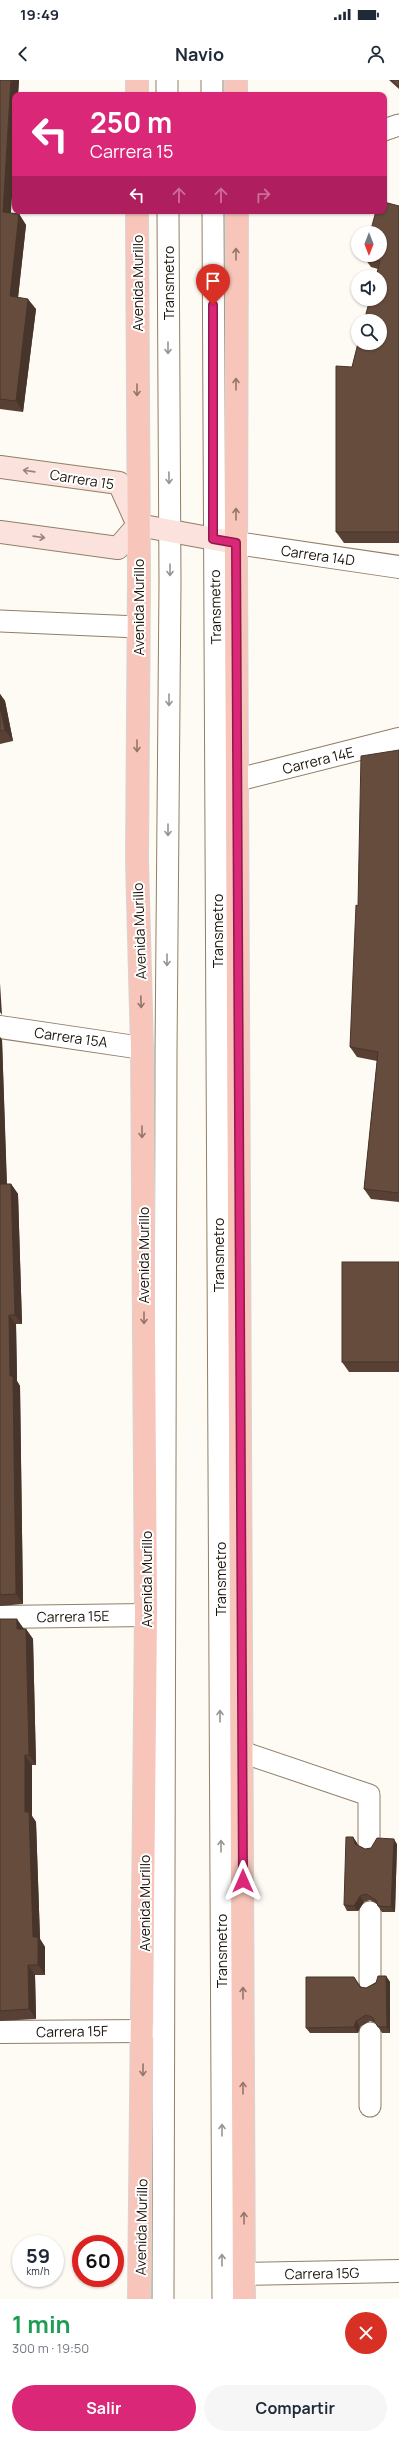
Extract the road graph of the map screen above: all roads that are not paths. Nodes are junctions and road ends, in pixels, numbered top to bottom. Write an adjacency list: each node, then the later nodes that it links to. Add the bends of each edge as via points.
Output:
1 (136, 80): 5 (main road)
2 (167, 80): 6 (lane)
3 (212, 80): 7 (lane)
4 (236, 80): 8 (main road)
5 (137, 92)
6 (167, 92)
7 (212, 92)
8 (236, 92)
9 (399, 126): 10 (lane)
10 (387, 129)
11 (137, 214): 16 (main road, Avenida Murillo, one-way to 16)
12 (168, 214): 17 (lane, Transmetro, one-way to 17)
13 (213, 214): 19 (lane, Transmetro)
14 (236, 214): 20 (main road, one-way to 14)
15 (0, 467): 16 (main road, Carrera 15, one-way to 15, via 119,483)
16 (138, 525): 17 (main road); 18 (main road, one-way to 16, via 118,548); 23 (main road, Avenida Murillo)
17 (170, 531): 19 (main road); 41 (lane, Transmetro, one-way to 41)
18 (0, 532)
19 (213, 539): 20 (main road); 42 (lane, Transmetro, one-way to 19, via 216,591)
20 (236, 543): 21 (street, Carrera 14D); 25 (main road)
21 (399, 567)
22 (0, 621): 23 (lane)
23 (138, 627): 27 (main road, Avenida Murillo, one-way to 27, via 136,861)
24 (399, 739): 25 (street, Carrera 14E)
25 (237, 780): 30 (main road)
26 (0, 1027): 27 (street, Carrera 15A)
27 (142, 1048): 28 (main road, Avenida Murillo, one-way to 28)
28 (146, 1615): 29 (street, Carrera 15E); 34 (main road, Avenida Murillo)
29 (0, 1617)
30 (242, 1752): 31 (lane, via 369,1795); 39 (main road, one-way to 30)
31 (369, 1843)
32 (370, 1912): 33 (lane)
33 (370, 1982)
34 (144, 2031): 35 (street, Carrera 15F); 40 (main road, Avenida Murillo, one-way to 40)
35 (0, 2032)
36 (370, 2032): 37 (lane)
37 (370, 2106)
38 (399, 2271): 39 (street, Carrera 15G)
39 (244, 2274): 43 (main road)
40 (139, 2299)
41 (163, 2299)
42 (223, 2299)
43 (244, 2299)

